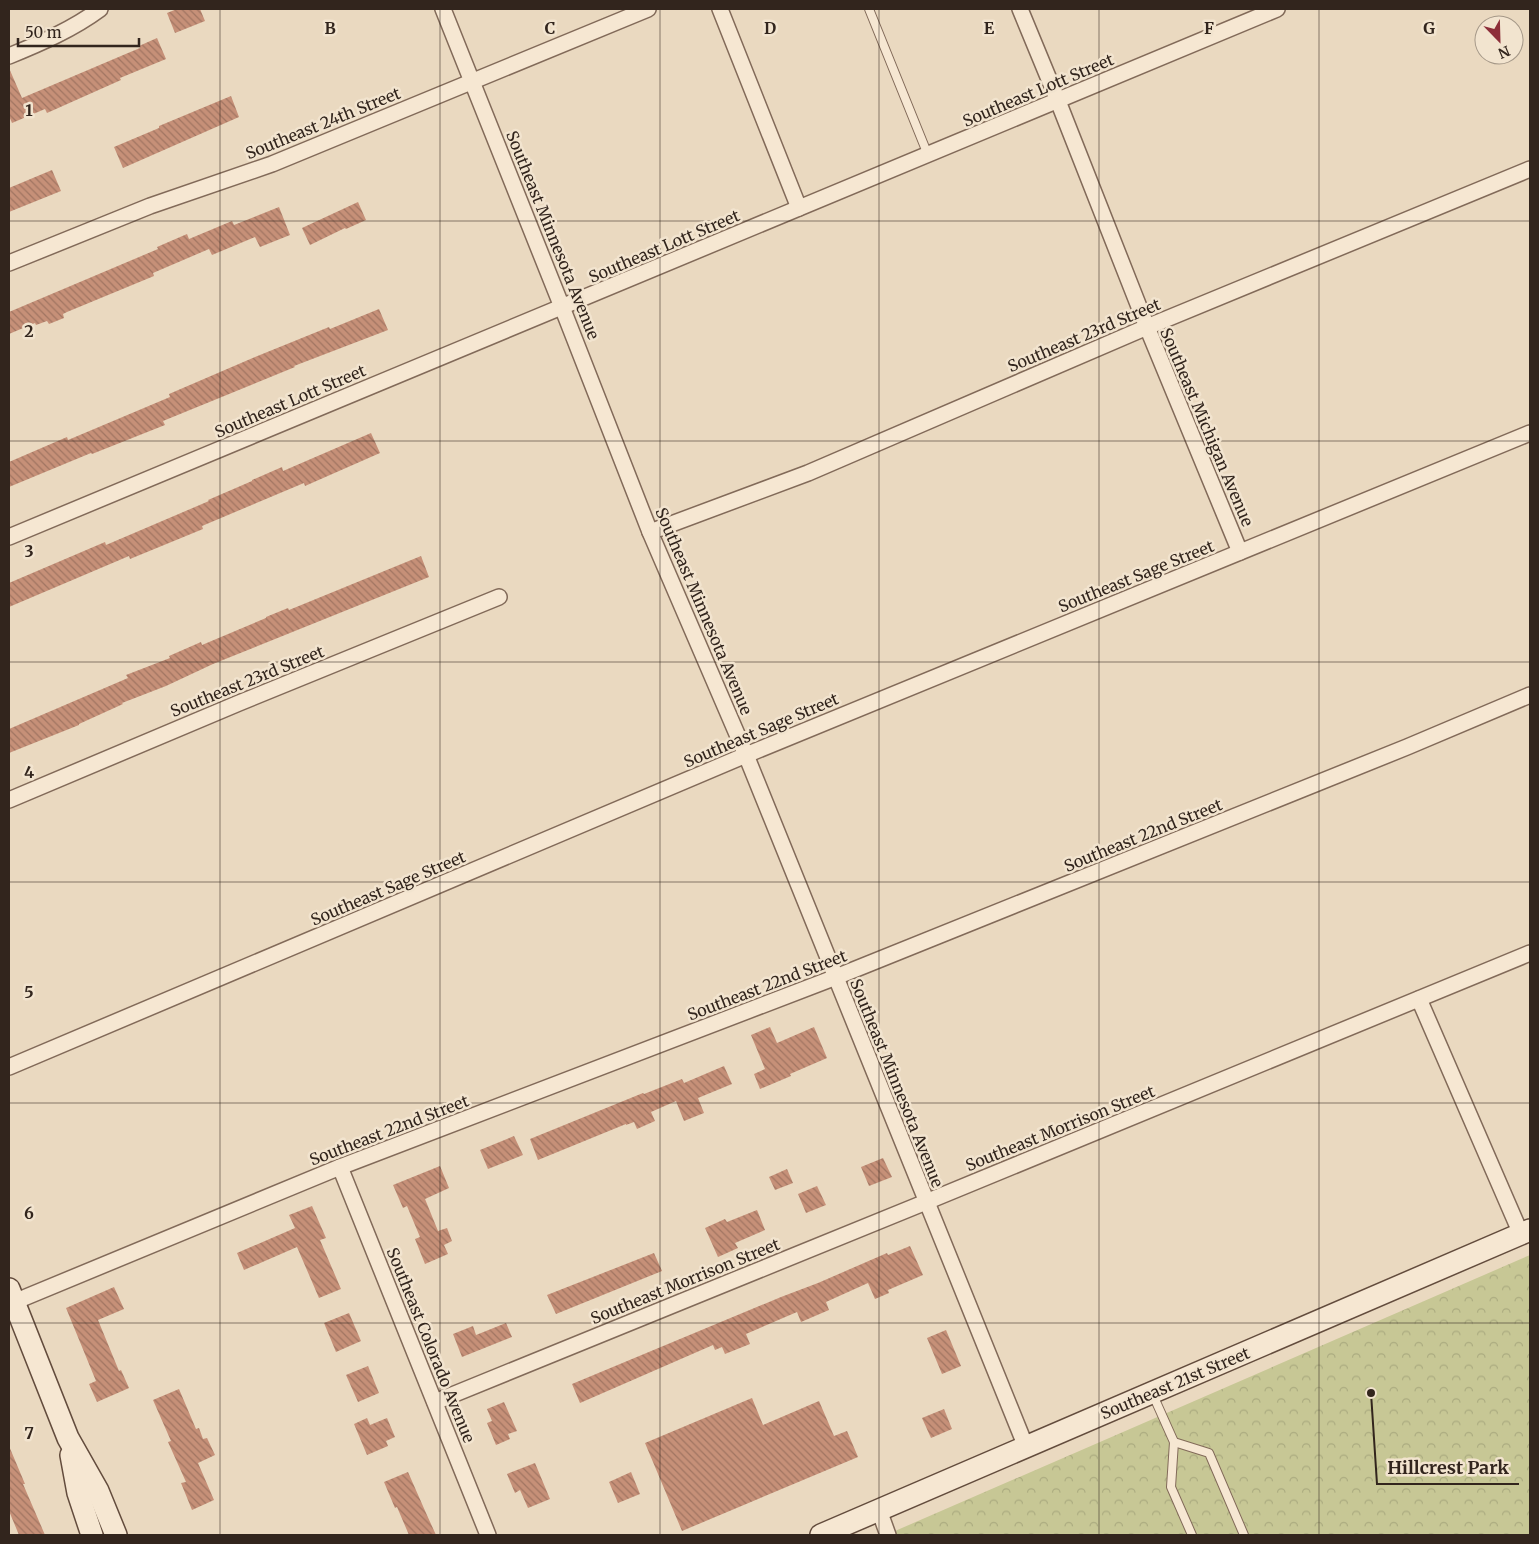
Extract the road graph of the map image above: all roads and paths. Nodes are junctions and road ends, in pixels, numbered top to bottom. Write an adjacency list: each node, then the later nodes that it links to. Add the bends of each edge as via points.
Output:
1 (100, 9): 8 (street, via 54,37)
2 (443, 9): 9 (street, Southeast Minnesota Avenue)
3 (648, 9): 9 (street, Southeast 24th Street)
4 (720, 9): 13 (street)
5 (869, 9): 11 (lane)
6 (1020, 9): 10 (street, Southeast Michigan Avenue)
7 (1277, 9): 10 (street, Southeast Lott Street)
8 (9, 56)
9 (472, 81): 14 (street, Southeast 24th Street, via 272,164 150,206); 15 (street, Southeast Minnesota Avenue)
10 (1058, 101): 11 (street, Southeast Lott Street); 16 (street, Southeast Michigan Avenue)
11 (928, 155): 13 (street, Southeast Lott Street)
12 (1530, 170): 16 (street, Southeast 23rd Street)
13 (799, 208): 15 (street, Southeast Lott Street)
14 (9, 263)
15 (562, 307): 18 (street, Southeast Minnesota Avenue); 19 (street, Southeast Lott Street)
16 (1146, 327): 18 (street, Southeast 23rd Street, via 808,474); 20 (street, Southeast Michigan Avenue)
17 (1530, 433): 20 (street, Southeast Sage Street)
18 (650, 532): 23 (street, Southeast Minnesota Avenue)
19 (9, 537)
20 (1240, 552): 23 (street, Southeast Sage Street)
21 (499, 597): 24 (street, Southeast 23rd Street)
22 (1530, 695): 26 (street, Southeast 22nd Street)
23 (746, 755): 26 (street, Southeast Minnesota Avenue); 28 (street, Southeast Sage Street)
24 (9, 800)
25 (1530, 953): 27 (street, Southeast Morrison Street)
26 (836, 977): 29 (street, Southeast 22nd Street); 30 (street, Southeast Minnesota Avenue)
27 (1418, 999): 30 (street, Southeast Morrison Street); 31 (street)
28 (9, 1067)
29 (340, 1167): 32 (street, Southeast 22nd Street); 34 (street, Southeast Colorado Avenue)
30 (926, 1202): 34 (street, Southeast Morrison Street); 37 (street, Southeast Minnesota Avenue)
31 (1526, 1232): 33 (main road, Southeast 21st Street)
32 (11, 1296): 35 (main road)
33 (1152, 1393): 36 (lane); 37 (main road, Southeast 21st Street)
34 (435, 1402): 41 (street, Southeast Colorado Avenue)
35 (68, 1438): 39 (main road, via 78,1493); 40 (main road, via 98,1491)
36 (1174, 1442): 44 (lane, via 1171,1487); 45 (lane, via 1210,1454)
37 (1026, 1447): 38 (main road, Southeast 21st Street)
38 (879, 1510): 42 (main road, Southeast 21st Street); 43 (street)
39 (92, 1535)
40 (116, 1535)
41 (488, 1535)
42 (821, 1535)
43 (888, 1535)
44 (1192, 1535)
45 (1244, 1535)

